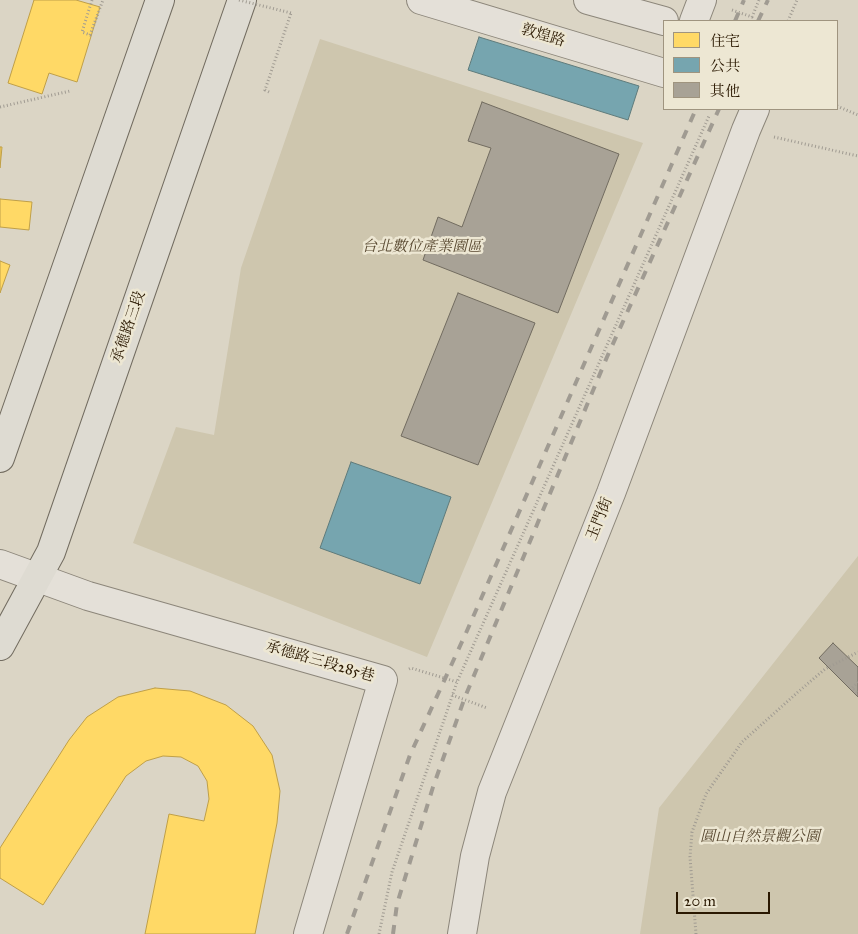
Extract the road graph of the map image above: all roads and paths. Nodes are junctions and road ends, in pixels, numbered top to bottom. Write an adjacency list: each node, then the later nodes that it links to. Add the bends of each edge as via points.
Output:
1 (92, 0): 2 (path, via 82,32 90,35)
2 (102, 0)
3 (160, 0): 24 (main road)
4 (241, 0): 16 (path, bridge, via 291,13 265,90); 26 (main road, 承德路三段, via 52,552)
5 (421, 0): 14 (street, 敦煌路)
6 (588, 0): 13 (street)
7 (702, 0): 11 (street)
8 (759, 0): 10 (path, via 752,17)
9 (797, 0): 12 (path)
10 (732, 10)
11 (694, 20)
12 (788, 20)
13 (663, 21)
14 (663, 73)
15 (70, 91): 18 (path)
16 (269, 92)
17 (838, 106): 20 (path)
18 (0, 107)
19 (755, 110): 37 (street, 玉門街, via 611,493 492,792 475,856)
20 (858, 114)
21 (709, 116): 30 (path)
22 (766, 136): 23 (path)
23 (858, 156)
24 (0, 458)
25 (2, 564): 26 (street, 承德路三段285巷)
26 (38, 577): 27 (main road, 承德路三段); 29 (street, 承德路三段285巷, via 88,596)
27 (0, 646)
28 (858, 652): 38 (path, via 825,669 742,742 706,794 692,832 690,857)
29 (383, 680): 30 (path, via 411,668); 35 (street, 承德路三段285巷)
30 (457, 682): 33 (path)
31 (858, 682): 32 (path, via 852,688)
32 (858, 694)
33 (452, 695): 34 (path); 36 (path, via 392,872)
34 (487, 708)
35 (308, 934)
36 (379, 934)
37 (462, 934)
38 (696, 934)

